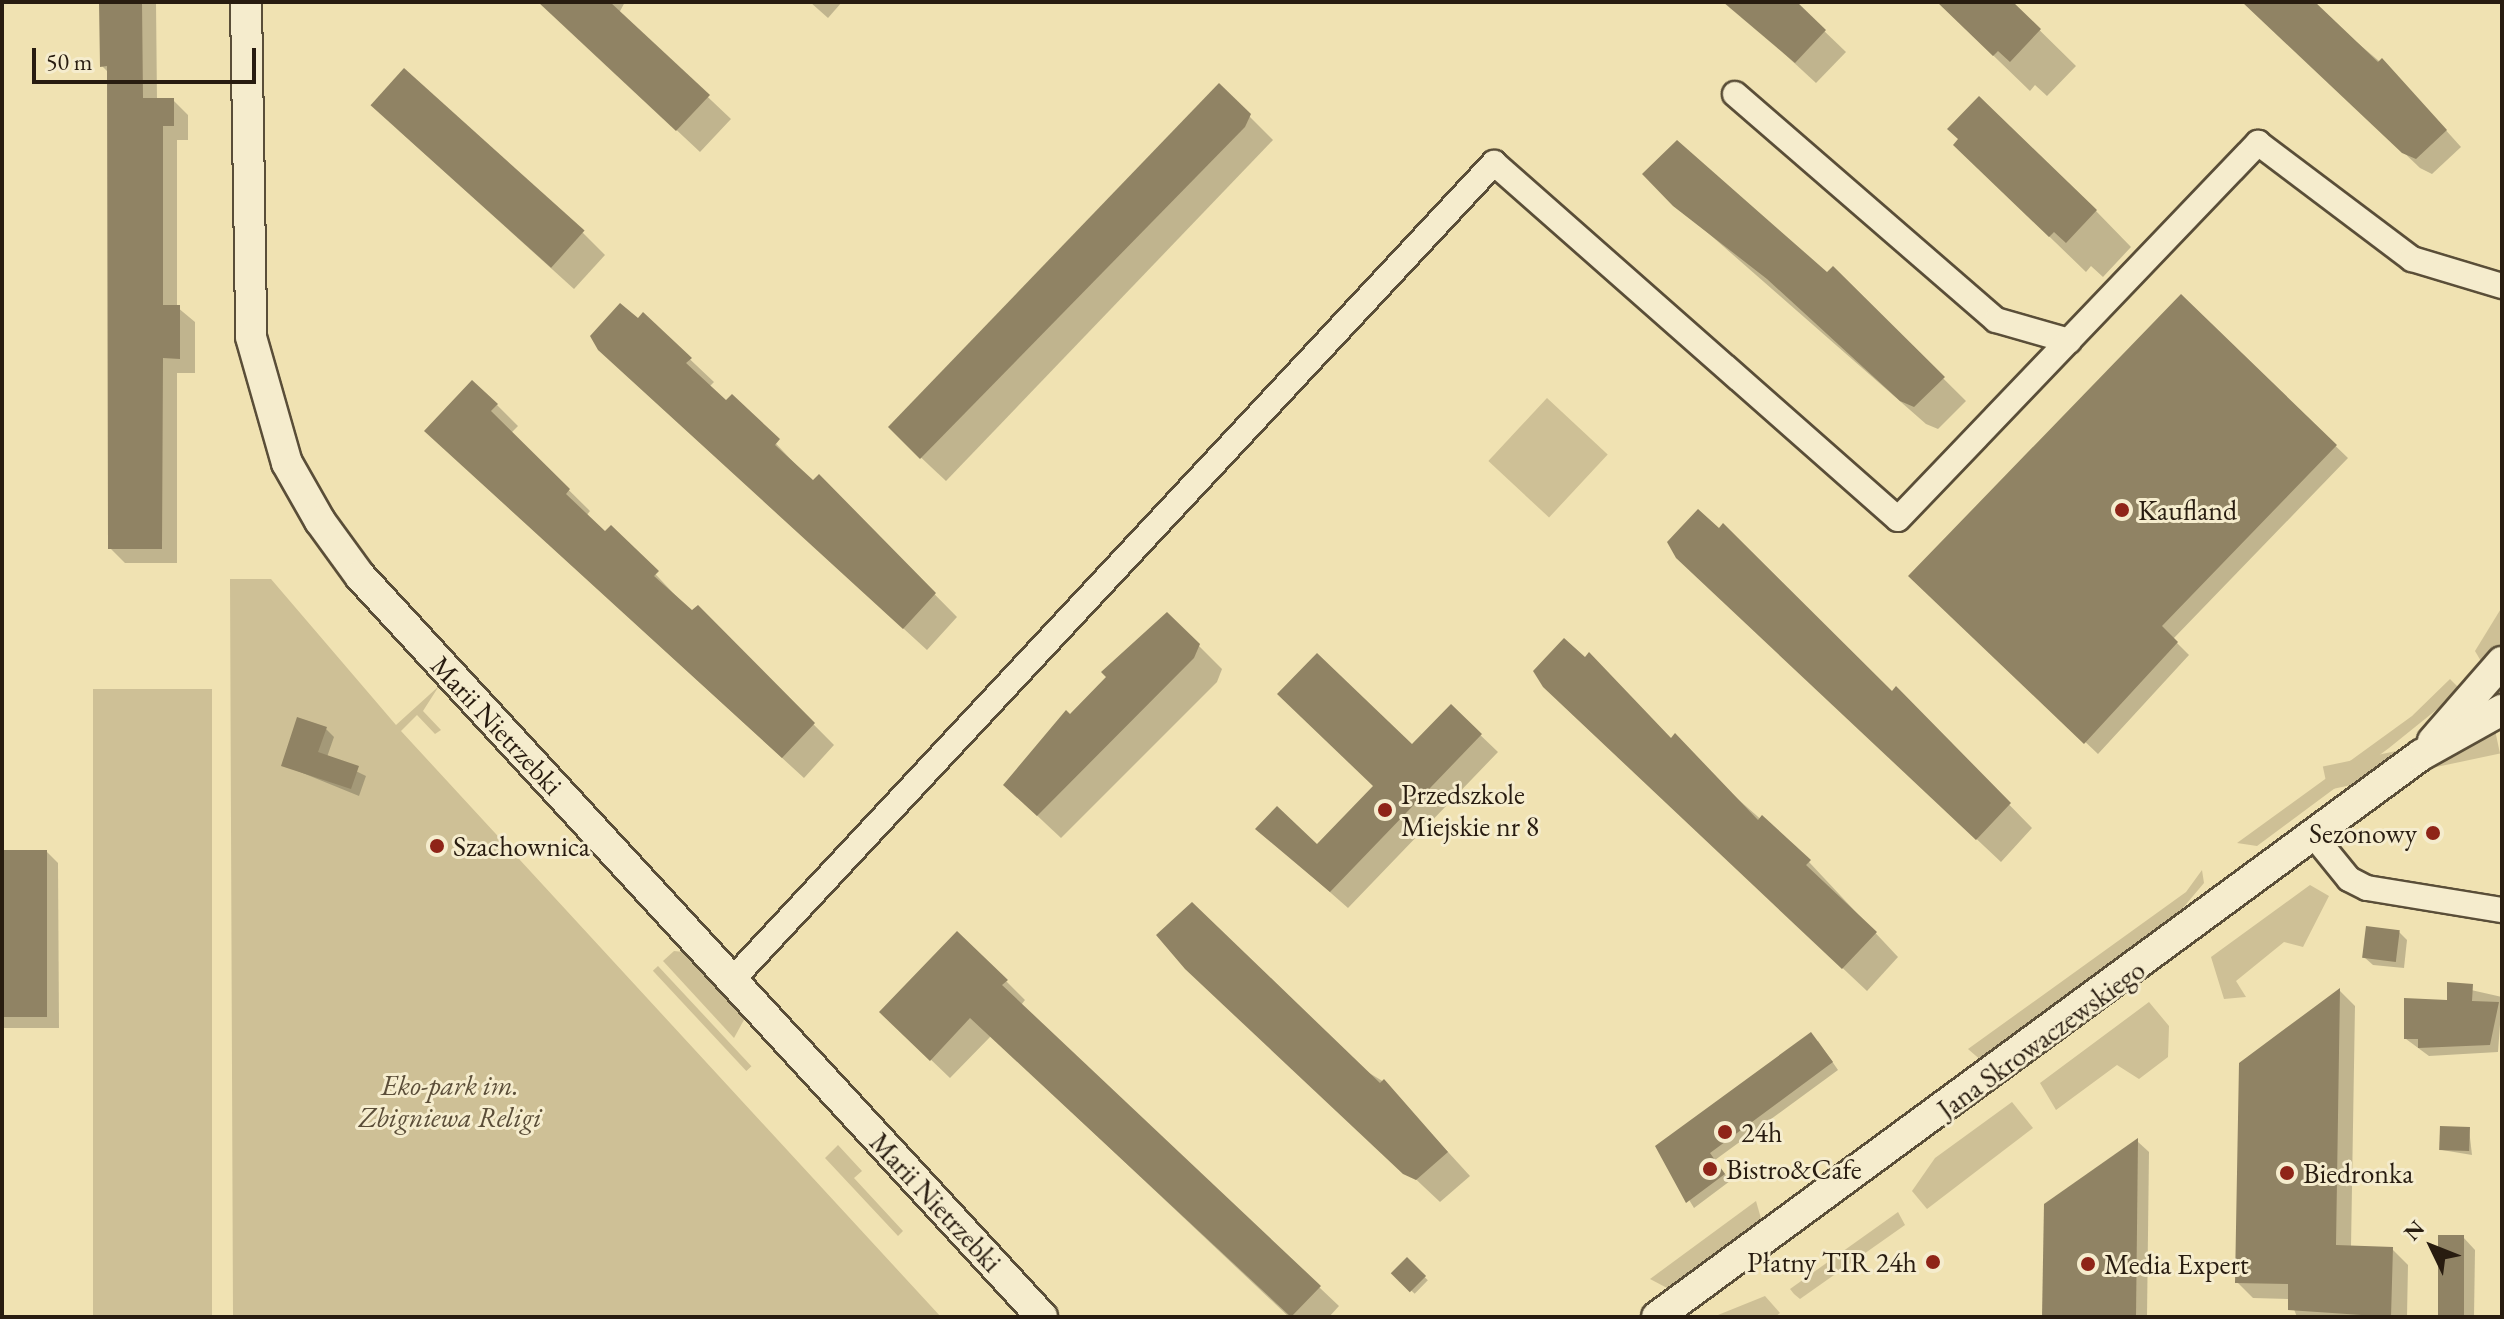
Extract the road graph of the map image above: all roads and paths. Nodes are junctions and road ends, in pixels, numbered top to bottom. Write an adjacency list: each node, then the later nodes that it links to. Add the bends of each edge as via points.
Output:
1 (246, 2): 10 (street, Marii Nietrzebki, via 251,337 287,463 360,576)
2 (1735, 94): 4 (street, via 1996,320)
3 (2502, 286): 4 (street, via 2412,259 2258,143)
4 (2069, 341): 10 (street, via 1898,519 1494,163)
5 (2502, 662): 7 (street, Jana Skrowaczewskiego)
6 (2502, 710): 7 (street, Jana Skrowaczewskiego)
7 (2421, 755): 8 (street, Jana Skrowaczewskiego)
8 (2314, 836): 9 (street, via 2349,879 2367,888); 12 (street, Jana Skrowaczewskiego)
9 (2502, 910)
10 (733, 979): 11 (street, Marii Nietrzebki)
11 (1042, 1317)
12 (1657, 1317)

